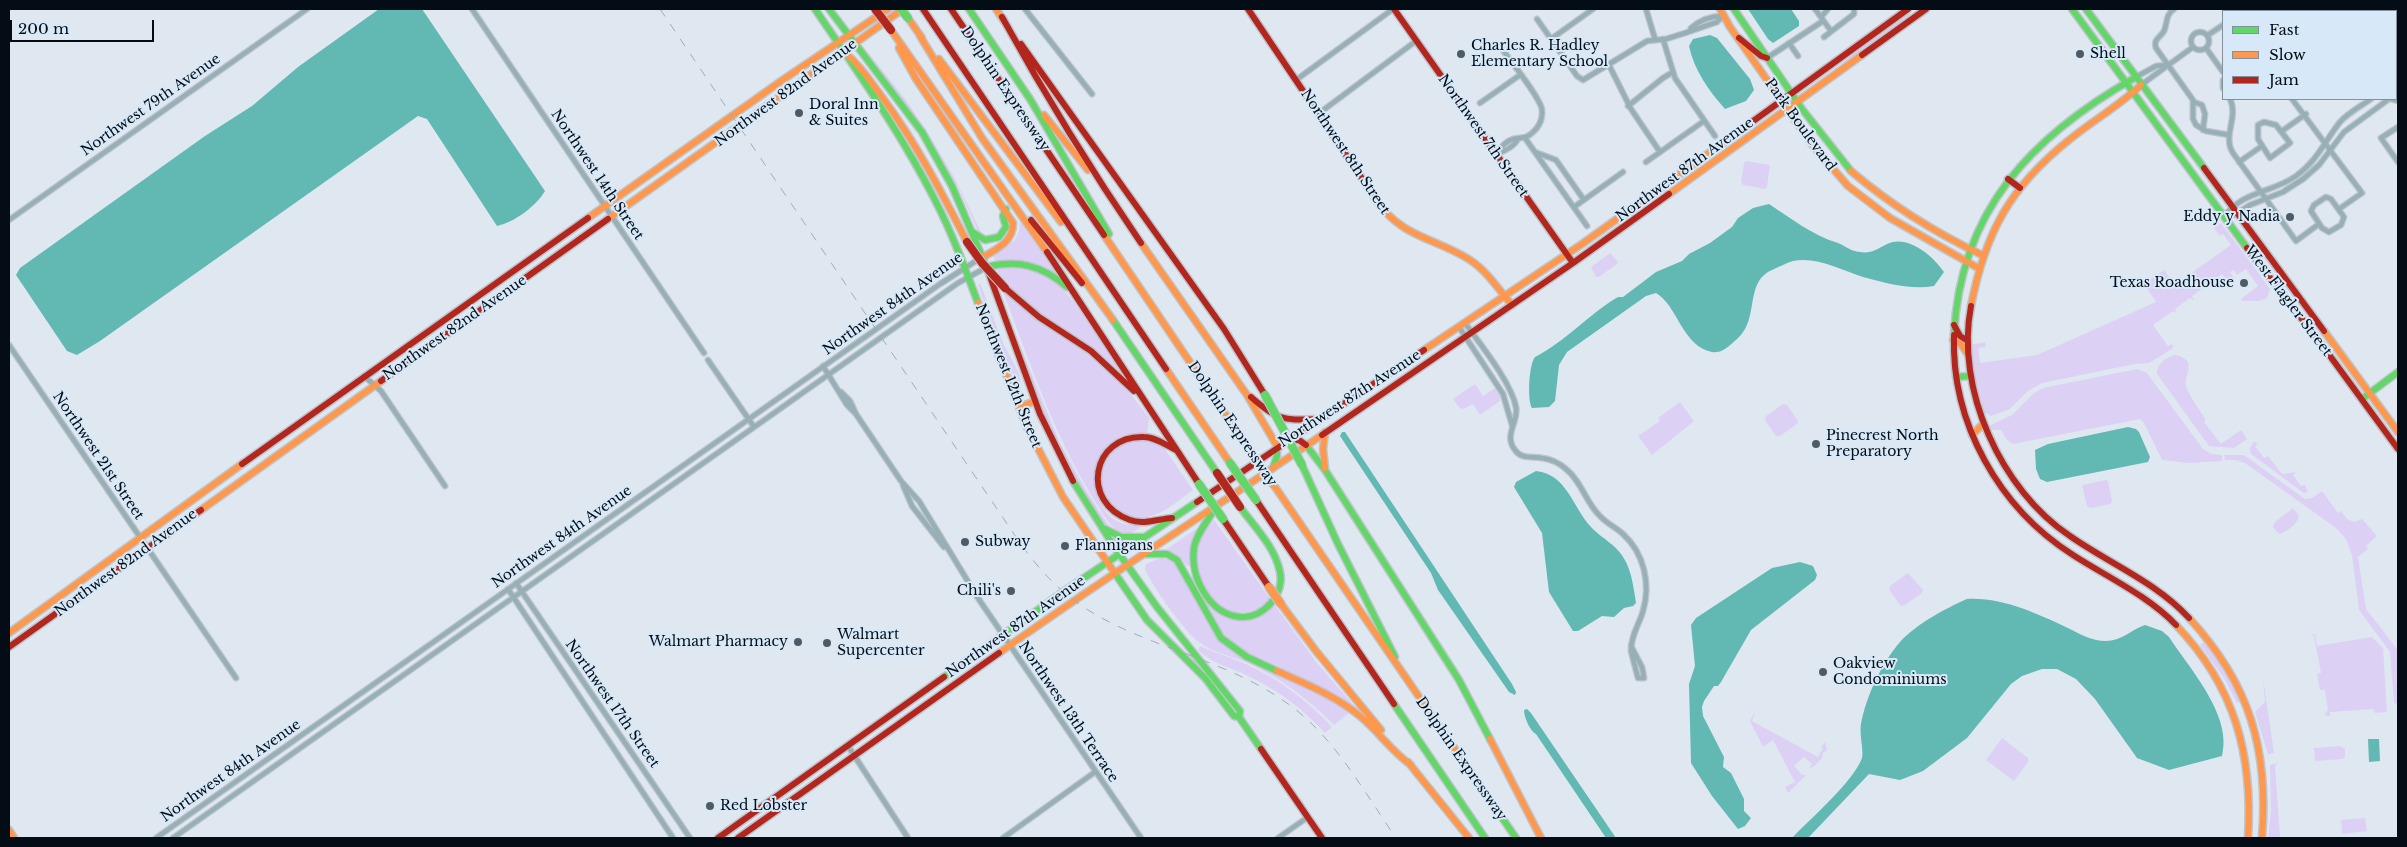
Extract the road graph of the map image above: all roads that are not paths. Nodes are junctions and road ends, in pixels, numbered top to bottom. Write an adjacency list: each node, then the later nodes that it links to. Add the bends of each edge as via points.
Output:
1 (307, 9): 26 (street, Northwest 79th Avenue)
2 (472, 9): 107 (street, Northwest 14th Street)
3 (815, 9): 45 (main road, Northwest 12th Street)
4 (829, 9): 35 (main road, Northwest 12th Street)
5 (874, 9): 32 (main road, bridge)
6 (888, 9): 35 (main road, Northwest 82nd Avenue)
7 (902, 9): 36 (main road, bridge); 43 (main road, Northwest 82nd Avenue)
8 (923, 9): 129 (main road, Dolphin Expressway)
9 (951, 9): 127 (main road, Dolphin Expressway)
10 (969, 9): 64 (main road)
11 (996, 9): 28 (main road)
12 (1025, 9): 63 (street)
13 (1248, 9): 58 (main road, Northwest 8th Street)
14 (1393, 9): 42 (main road, Northwest 7th Street); 58 (street)
15 (1593, 9): 39 (street)
16 (1646, 9): 40 (street)
17 (1815, 9): 30 (street)
18 (1828, 9): 30 (street)
19 (1908, 9): 61 (main road, Northwest 87th Avenue)
20 (1926, 9): 70 (main road, Northwest 87th Avenue)
21 (2072, 9): 59 (main road, West Flagler Street)
22 (2086, 9): 57 (main road, West Flagler Street)
23 (2174, 9): 52 (street, via 2168,14 2164,30 2154,43)
24 (1734, 10): 27 (main road); 51 (main road, Park Boulevard)
25 (1855, 10): 33 (street)
26 (300, 11): 114 (street, Northwest 79th Avenue)
27 (1722, 12): 37 (main road, Park Boulevard); 41 (street, via 1717,22)
28 (1002, 18): 101 (main road); 203 (main road, bridge, via 1224,329 1265,395)
29 (1537, 19): 39 (street)
30 (1822, 19): 33 (street); 44 (street)
31 (2222, 26): 34 (street)
32 (891, 30): 104 (main road); 109 (main road, via 916,79)
33 (1831, 31): 38 (street)
34 (2208, 35): 47 (street, via 2196,32 2191,39); 48 (street)
35 (850, 36): 43 (main road, Northwest 12th Street); 45 (main road, Northwest 82nd Avenue)
36 (920, 36): 129 (main road); 135 (main road, via 993,153)
37 (1736, 36): 51 (main road); 65 (main road, Park Boulevard)
38 (1824, 37)
39 (1551, 39): 53 (street, via 1581,80)
40 (1655, 39): 41 (street); 53 (street)
41 (1663, 40): 55 (street)
42 (1416, 41): 75 (street); 92 (main road, Northwest 7th Street)
43 (856, 43): 49 (main road, Northwest 82nd Avenue); 117 (main road, Northwest 12th Street, via 921,131 948,176)
44 (1789, 43): 50 (street); 51 (street)
45 (838, 44): 49 (main road, Northwest 12th Street); 107 (main road, Northwest 82nd Avenue)
46 (1500, 46): 56 (street)
47 (2193, 47): 48 (street); 52 (street)
48 (2206, 48): 54 (street)
49 (843, 51): 112 (main road, Northwest 82nd Avenue); 124 (main road, Northwest 12th Street, via 914,160 935,199); 154 (main road, bridge, via 856,62 904,127 982,263 1039,317 1091,351)
50 (1798, 56)
51 (1767, 58): 61 (main road, Park Boulevard)
52 (2167, 64): 57 (street); 60 (street); 71 (street)
53 (1609, 65): 73 (street)
54 (2222, 71)
55 (1673, 72): 73 (street); 78 (street)
56 (1520, 75): 72 (street); 85 (street, via 1542,109 1538,127)
57 (2136, 77): 59 (main road); 60 (main road, West Flagler Street)
58 (1296, 80): 75 (main road, Northwest 8th Street)
59 (2126, 82): 62 (main road, West Flagler Street); 100 (main road, via 2046,140)
60 (2141, 85): 62 (main road); 111 (main road, West Flagler Street)
61 (1792, 92): 65 (main road, Northwest 87th Avenue); 70 (main road, Park Boulevard)
62 (2133, 92): 102 (main road, via 2050,155); 113 (main road, West Flagler Street)
63 (1092, 94)
64 (1030, 99): 101 (main road); 127 (main road)
65 (1782, 100): 74 (main road, Park Boulevard); 88 (main road, Northwest 87th Avenue)
66 (2293, 100): 76 (street)
67 (2370, 100): 77 (street)
68 (2389, 100): 79 (street)
69 (2231, 101): 83 (street)
70 (1798, 102): 74 (main road, Northwest 87th Avenue); 97 (main road, Park Boulevard)
71 (2194, 102): 81 (street, via 2193,119); 81 (street, via 2202,105 2205,111)
72 (1480, 103)
73 (1628, 106): 91 (street)
74 (1788, 109): 93 (main road, Northwest 87th Avenue); 99 (main road, Park Boulevard)
75 (1318, 114): 130 (main road, Northwest 8th Street, via 1390,218 1410,234 1469,259)
76 (2306, 114): 82 (street); 86 (street)
77 (2350, 114): 79 (street); 86 (street, via 2338,125)
78 (1704, 121): 84 (street); 91 (street)
79 (2356, 122): 89 (street)
80 (2398, 128): 96 (street, via 2381,138)
81 (2203, 130): 83 (street)
82 (2282, 131): 87 (street, via 2273,123 2260,123 2257,135); 87 (street, via 2290,143 2270,158)
83 (2229, 134): 95 (street, via 2229,147)
84 (1715, 136)
85 (1525, 138): 90 (street); 92 (street, via 1518,139 1516,144)
86 (2327, 144): 89 (street); 103 (street, via 2303,171 2283,184)
87 (2262, 146): 95 (street)
88 (1716, 147): 93 (main road); 119 (main road, Northwest 87th Avenue)
89 (2330, 149): 105 (street, via 2308,176 2283,192); 110 (street, via 2362,193)
90 (1535, 152): 106 (street, via 1556,160); 108 (street)
91 (1660, 152): 94 (street)
92 (1496, 154): 119 (main road, Northwest 7th Street)
93 (1723, 156): 122 (main road, Northwest 87th Avenue)
94 (1646, 162)
95 (2239, 162): 103 (street)
96 (2398, 162)
97 (1844, 164): 99 (main road); 118 (main road, Park Boulevard, via 1885,200)
98 (1623, 172): 106 (street)
99 (1837, 175): 123 (main road, Park Boulevard, via 1882,213)
100 (2008, 179): 102 (main road); 118 (main road, via 1984,216)
101 (1103, 187): 151 (main road)
102 (2020, 188): 120 (main road, via 2000,217)
103 (2261, 192): 105 (street); 111 (street, via 2250,195)
104 (1008, 194): 131 (main road); 135 (main road)
105 (2266, 198): 111 (street); 115 (street, via 2296,240)
106 (1584, 200): 108 (street)
107 (605, 206): 112 (street, Northwest 14th Street); 146 (main road, Northwest 82nd Avenue)
108 (1574, 207): 116 (street)
109 (1006, 209): 117 (main road, via 1006,227 999,237 985,240); 121 (main road, via 1013,223 1013,232 1006,242)
110 (2339, 209): 115 (street, via 2344,217 2338,227 2327,232); 115 (street, via 2329,198 2320,200 2311,212)
111 (2234, 211): 113 (street); 113 (street); 150 (main road, West Flagler Street)
112 (612, 217): 140 (street, Northwest 14th Street); 149 (main road, Northwest 82nd Avenue)
113 (2224, 217): 152 (main road, West Flagler Street)
114 (9, 220)
115 (2319, 224)
116 (1587, 226)
117 (974, 233): 121 (main road, Northwest 12th Street)
118 (1969, 250): 120 (main road, Park Boulevard); 123 (main road)
119 (1566, 254): 122 (main road, Northwest 7th Street); 130 (main road, Northwest 87th Avenue)
120 (1982, 255): 126 (main road)
121 (983, 257): 124 (street, Northwest 84th Avenue); 125 (main road, Northwest 12th Street)
122 (1573, 263): 132 (main road, Northwest 87th Avenue)
123 (1965, 263): 126 (main road, Park Boulevard); 133 (main road, via 1956,298)
124 (964, 267): 128 (main road, Northwest 12th Street); 143 (street, Northwest 84th Avenue)
125 (986, 267): 128 (street, Northwest 84th Avenue); 131 (main road, via 1016,263 1041,269 1060,281); 153 (main road, Northwest 12th Street)
126 (1978, 268): 138 (main road, via 1970,305)
127 (1128, 269): 203 (main road, Dolphin Expressway, bridge)
128 (968, 277): 145 (street, Northwest 84th Avenue); 155 (main road, Northwest 12th Street)
129 (1106, 278): 226 (main road, Dolphin Expressway, bridge)
130 (1504, 296): 132 (main road, Northwest 8th Street); 134 (main road, Northwest 87th Avenue)
131 (1081, 303): 154 (main road)
132 (1512, 305): 136 (main road, Northwest 87th Avenue)
133 (1954, 324): 137 (main road); 138 (main road, via 1960,336)
134 (1462, 325): 136 (street); 136 (street); 157 (main road, Northwest 87th Avenue)
135 (1118, 327): 175 (main road, bridge, via 1277,562 1280,577 1278,594 1266,608 1250,616 1230,615 1212,604 1199,586 1193,555 1196,541)
136 (1468, 334): 159 (street, via 1503,394); 159 (street, via 1512,393 1517,412); 161 (main road, Northwest 87th Avenue)
137 (1953, 340): 141 (main road, via 1961,344); 147 (main road)
138 (1968, 341): 141 (main road)
139 (9, 345): 178 (street, Northwest 21st Street)
140 (704, 353)
141 (1968, 356): 148 (main road)
142 (708, 360): 156 (street)
143 (823, 366): 145 (street, Northwest 13th Terrace); 156 (street, Northwest 84th Avenue)
144 (2398, 372): 150 (main road)
145 (829, 374): 160 (street, Northwest 84th Avenue); 173 (street, Northwest 13th Terrace)
146 (364, 376): 149 (street); 178 (main road, Northwest 82nd Avenue)
147 (1956, 376): 148 (main road); 163 (main road)
148 (1970, 376): 158 (main road)
149 (374, 385): 174 (street); 180 (main road, Northwest 82nd Avenue)
150 (2370, 393): 152 (main road); 162 (main road, West Flagler Street)
151 (1247, 395): 157 (main road, via 1278,418); 166 (main road)
152 (2362, 399): 167 (main road, West Flagler Street)
153 (1035, 401): 155 (main road); 177 (main road, Northwest 12th Street, via 1064,465)
154 (1145, 403): 168 (main road)
155 (1020, 407): 184 (main road, Northwest 12th Street, via 1056,484)
156 (749, 419): 160 (street); 169 (street, Northwest 84th Avenue)
157 (1321, 419): 164 (main road, Northwest 87th Avenue)
158 (1983, 424): 163 (main road); 187 (main road, via 2010,476 2042,514 2076,542)
159 (1512, 425): 200 (street, via 1510,439 1517,453 1526,458 1550,460 1566,469 1580,484 1598,514 1624,535 1637,553 1644,572 1646,593)
160 (754, 427): 170 (street, Northwest 84th Avenue)
161 (1325, 432): 165 (main road, Northwest 87th Avenue); 172 (main road)
162 (2398, 432)
163 (1972, 434): 190 (main road, via 1996,481 2029,521 2069,554)
164 (1286, 440): 165 (main road, via 1299,440); 166 (main road, Northwest 87th Avenue)
165 (1306, 445): 171 (main road, Northwest 87th Avenue); 172 (main road)
166 (1277, 446): 171 (main road); 176 (main road, Northwest 87th Avenue)
167 (2398, 449)
168 (1178, 451): 176 (main road, via 1152,438 1128,438 1109,449 1097,474 1098,490 1117,515 1138,521); 209 (main road, bridge, via 1320,657)
169 (695, 457): 170 (street); 188 (street, Northwest 84th Avenue)
170 (701, 465): 191 (street, Northwest 84th Avenue)
171 (1272, 469): 175 (main road, Northwest 87th Avenue)
172 (1326, 470): 228 (main road, via 1459,680)
173 (901, 481): 181 (street, Northwest 13th Terrace, via 920,501); 181 (street, Northwest 13th Terrace, via 912,506)
174 (445, 486)
175 (1215, 508): 183 (main road, Northwest 87th Avenue)
176 (1172, 518): 179 (main road, Northwest 87th Avenue)
177 (1100, 526): 179 (main road, via 1118,536); 182 (main road, Northwest 12th Street)
178 (139, 537): 180 (street, Northwest 21st Street); 193 (main road, Northwest 82nd Avenue)
179 (1144, 537): 182 (main road, Northwest 87th Avenue)
180 (147, 548): 196 (main road, Northwest 82nd Avenue); 202 (street, Northwest 21st Street)
181 (946, 548): 197 (street, Northwest 13th Terrace)
182 (1119, 554): 184 (main road, Northwest 87th Avenue); 185 (main road, Northwest 12th Street)
183 (1144, 554): 185 (main road, Northwest 87th Avenue); 209 (main road, via 1165,554 1178,560 1213,629 1226,642 1340,701)
184 (1107, 563): 186 (main road, Northwest 12th Street); 197 (main road, Northwest 87th Avenue)
185 (1126, 565): 186 (main road, Northwest 87th Avenue); 206 (main road, Northwest 12th Street, via 1173,628 1228,693 1240,711)
186 (1114, 572): 199 (main road, Northwest 87th Avenue); 206 (main road, Northwest 12th Street, via 1152,627 1205,678 1234,716)
187 (2136, 576): 190 (main road); 194 (main road, via 2173,602)
188 (516, 583): 189 (street, Northwest 84th Avenue); 191 (street, Northwest 17th Street)
189 (508, 589): 192 (street, Northwest 17th Street); 214 (street, Northwest 84th Avenue)
190 (2128, 589): 198 (main road, via 2166,615)
191 (520, 592): 192 (street, Northwest 84th Avenue); 217 (street, Northwest 17th Street)
192 (514, 597): 215 (street, Northwest 84th Avenue); 216 (street, Northwest 17th Street)
193 (23, 622): 195 (main road, Northwest 82nd Avenue); 196 (main road)
194 (2201, 630): 198 (main road); 204 (main road, via 2229,668)
195 (9, 632)
196 (30, 632): 201 (main road, Northwest 82nd Avenue)
197 (1003, 635): 199 (street, Northwest 13th Terrace); 207 (main road, Northwest 87th Avenue)
198 (2190, 640): 205 (main road, via 2216,675)
199 (1010, 645): 208 (main road, Northwest 87th Avenue); 210 (street, Northwest 13th Terrace)
200 (1631, 646): 200 (street, via 1638,678 1644,678 1642,667)
201 (9, 648)
202 (236, 678)
203 (1407, 681): 227 (main road, Dolphin Expressway)
204 (2248, 707): 205 (main road); 230 (main road, via 2264,775)
205 (2234, 712): 229 (main road, via 2250,775)
206 (1240, 717): 211 (main road, Northwest 12th Street)
207 (848, 746): 208 (street); 218 (main road, Northwest 87th Avenue)
208 (854, 756): 219 (main road, Northwest 87th Avenue); 220 (street)
209 (1411, 765): 225 (main road)
210 (1096, 772): 221 (street); 222 (street, Northwest 13th Terrace)
211 (1308, 817): 223 (street); 224 (main road, Northwest 12th Street)
212 (9, 830): 213 (main road)
213 (14, 838)
214 (156, 838)
215 (173, 838)
216 (673, 838)
217 (690, 838)
218 (718, 838)
219 (738, 838)
220 (908, 838)
221 (1003, 838)
222 (1141, 838)
223 (1278, 838)
224 (1322, 838)
225 (1469, 838)
226 (1485, 838)
227 (1516, 838)
228 (1541, 838)
229 (2248, 838)
230 (2262, 838)

